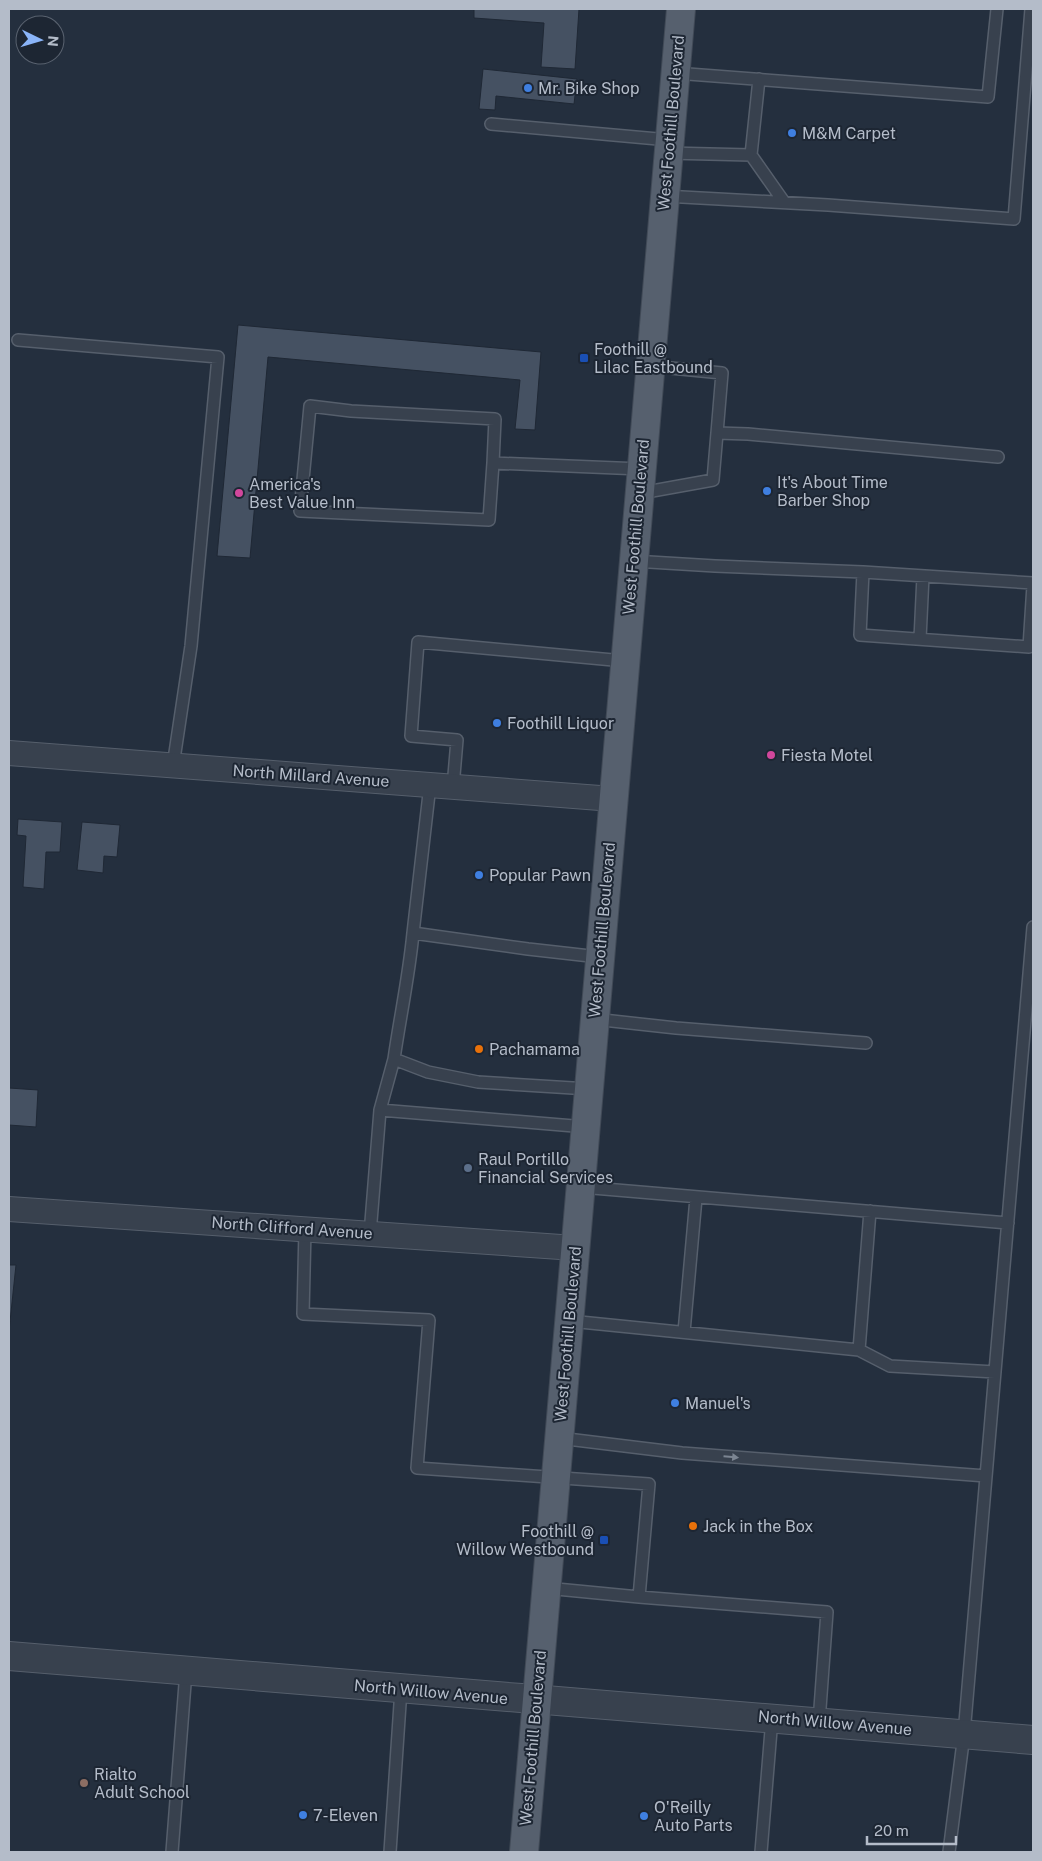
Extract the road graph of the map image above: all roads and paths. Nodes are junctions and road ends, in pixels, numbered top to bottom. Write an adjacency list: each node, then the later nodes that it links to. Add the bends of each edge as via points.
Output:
1 (681, 9): 4 (main road, West Foothill Boulevard)
2 (997, 9): 5 (lane, via 988,97)
3 (1031, 9): 10 (lane, via 1014,219)
4 (675, 73): 5 (lane); 7 (main road, West Foothill Boulevard)
5 (759, 78): 8 (lane)
6 (491, 124): 7 (lane)
7 (669, 146): 8 (lane); 9 (main road, West Foothill Boulevard)
8 (751, 155): 10 (lane)
9 (664, 196): 10 (lane); 12 (main road, West Foothill Boulevard)
10 (784, 202)
11 (18, 340): 24 (lane, via 218,357 191,646)
12 (650, 366): 13 (lane, via 722,373); 16 (main road, West Foothill Boulevard)
13 (717, 434): 14 (lane, via 748,434); 16 (lane, via 713,480)
14 (998, 457)
15 (493, 464): 15 (lane, via 495,419 310,406 300,511 490,520); 16 (lane)
16 (640, 481): 17 (main road, West Foothill Boulevard)
17 (633, 561): 18 (lane); 22 (main road, West Foothill Boulevard)
18 (863, 572): 19 (lane); 21 (lane, via 860,635)
19 (923, 576): 20 (lane); 21 (lane)
20 (1033, 584): 21 (lane, via 1029,647)
21 (920, 639)
22 (624, 661): 26 (lane, via 418,642 411,736 457,740); 27 (main road, West Foothill Boulevard)
23 (9, 753): 24 (street, North Millard Avenue)
24 (173, 766): 25 (street, North Millard Avenue)
25 (430, 785): 26 (street, North Millard Avenue); 29 (lane)
26 (453, 787): 27 (street, North Millard Avenue)
27 (613, 799): 30 (main road, West Foothill Boulevard)
28 (1033, 927): 41 (lane)
29 (412, 933): 30 (lane); 33 (lane, via 409,974)
30 (599, 957): 31 (main road, West Foothill Boulevard)
31 (594, 1019): 32 (lane); 34 (main road, West Foothill Boulevard)
32 (866, 1043)
33 (394, 1060): 34 (lane, via 428,1072 478,1082); 35 (lane)
34 (589, 1088): 36 (main road, West Foothill Boulevard)
35 (380, 1110): 36 (lane); 43 (lane)
36 (586, 1127): 37 (main road, West Foothill Boulevard)
37 (581, 1188): 38 (lane); 44 (main road, West Foothill Boulevard)
38 (696, 1198): 40 (lane); 46 (lane)
39 (9, 1209): 42 (street, North Clifford Avenue)
40 (870, 1211): 41 (lane); 47 (lane)
41 (1008, 1223): 48 (lane)
42 (305, 1229): 43 (street, North Clifford Avenue); 51 (lane, via 303,1314 429,1320 416,1468)
43 (370, 1234): 44 (street, North Clifford Avenue)
44 (576, 1248): 45 (main road, West Foothill Boulevard)
45 (570, 1321): 46 (lane); 49 (main road, West Foothill Boulevard)
46 (684, 1332): 47 (lane)
47 (859, 1350): 48 (lane, via 890,1366)
48 (995, 1372): 50 (lane)
49 (559, 1438): 50 (lane, one-way to 50, via 682,1453); 51 (main road, West Foothill Boulevard)
50 (986, 1476): 60 (lane)
51 (556, 1478): 52 (main road, West Foothill Boulevard); 53 (lane, via 649,1484)
52 (546, 1588): 53 (lane); 57 (main road, West Foothill Boulevard)
53 (639, 1598): 59 (lane, via 826,1612)
54 (9, 1656): 55 (street, North Willow Avenue)
55 (186, 1671): 56 (street, North Willow Avenue); 62 (lane)
56 (401, 1689): 57 (street, North Willow Avenue); 63 (lane)
57 (537, 1701): 58 (street, North Willow Avenue); 64 (main road, West Foothill Boulevard)
58 (772, 1718): 59 (street, North Willow Avenue); 65 (lane)
59 (819, 1722): 60 (street, North Willow Avenue)
60 (964, 1734): 61 (street, North Willow Avenue); 66 (lane)
61 (1033, 1740)
62 (172, 1852)
63 (390, 1852)
64 (524, 1852)
65 (761, 1852)
66 (949, 1852)

